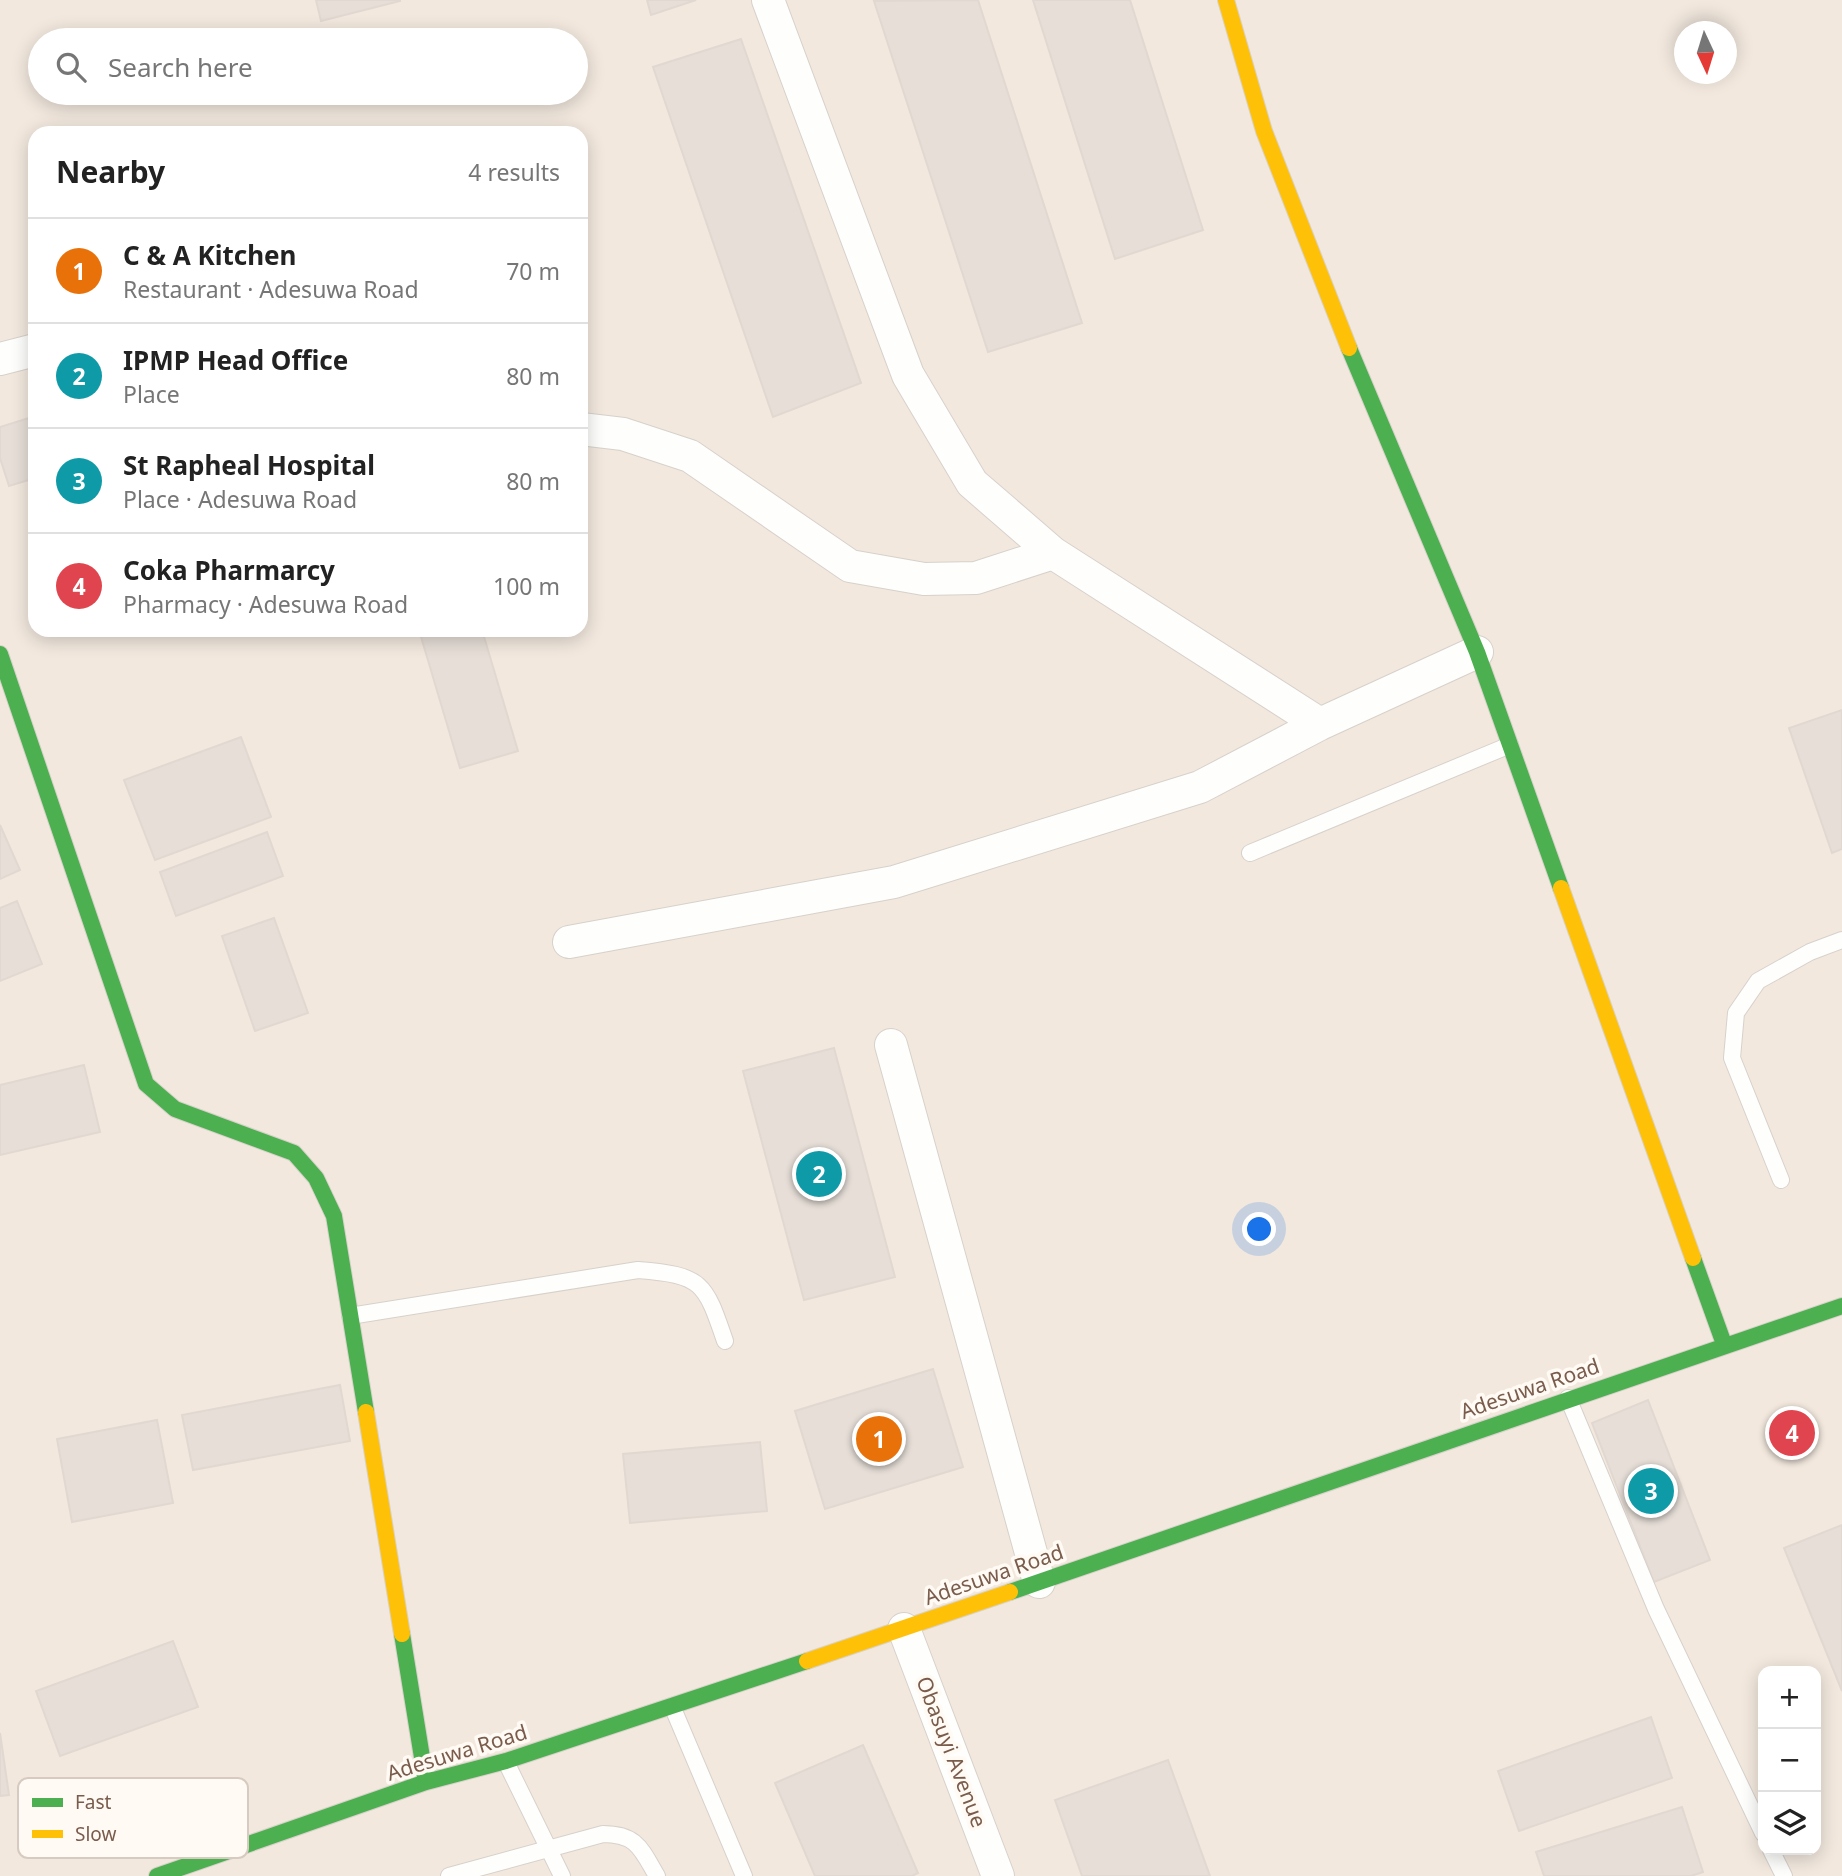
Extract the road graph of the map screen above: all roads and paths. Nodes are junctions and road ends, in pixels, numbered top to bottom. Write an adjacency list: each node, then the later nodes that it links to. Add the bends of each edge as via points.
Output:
1 (768, 0): 6 (street, via 908,375 972,483)
2 (1226, 0): 7 (street, via 1264,131)
3 (28, 352): 4 (street)
4 (0, 359)
5 (588, 430): 6 (street, via 623,434 690,456 850,566 923,579 976,578)
6 (1053, 553): 9 (street)
7 (1477, 652): 9 (street); 10 (street)
8 (0, 653): 17 (street, via 146,1084 176,1109 293,1153 316,1178 334,1216)
9 (1320, 724): 13 (street, via 1200,787 894,882)
10 (1512, 744): 11 (lane); 19 (street)
11 (1250, 853)
12 (1842, 940): 15 (lane, via 1810,951 1758,981 1736,1013 1732,1058)
13 (569, 942)
14 (891, 1045): 21 (street)
15 (1781, 1180)
16 (1842, 1306): 19 (street, Adesuwa Road)
17 (350, 1316): 18 (lane, via 638,1270 669,1272 693,1279 710,1297); 25 (street)
18 (725, 1341)
19 (1724, 1344): 20 (street, Adesuwa Road)
20 (1568, 1398): 21 (street, Adesuwa Road); 26 (lane, via 1656,1609)
21 (1039, 1582): 22 (street, Adesuwa Road)
22 (904, 1629): 23 (street, Adesuwa Road); 36 (street, Obasuyi Avenue)
23 (672, 1706): 24 (street, Adesuwa Road); 35 (lane)
24 (506, 1761): 25 (street, Adesuwa Road); 28 (lane)
25 (426, 1782): 27 (street, Adesuwa Road)
26 (1758, 1823)
27 (248, 1844)
28 (549, 1850): 32 (lane); 33 (lane); 34 (lane, via 603,1834 620,1834 637,1843)
29 (1774, 1855): 37 (lane)
30 (209, 1858): 31 (street, Adesuwa Road)
31 (157, 1876)
32 (449, 1876)
33 (562, 1876)
34 (657, 1876)
35 (744, 1876)
36 (998, 1876)
37 (1784, 1876)

